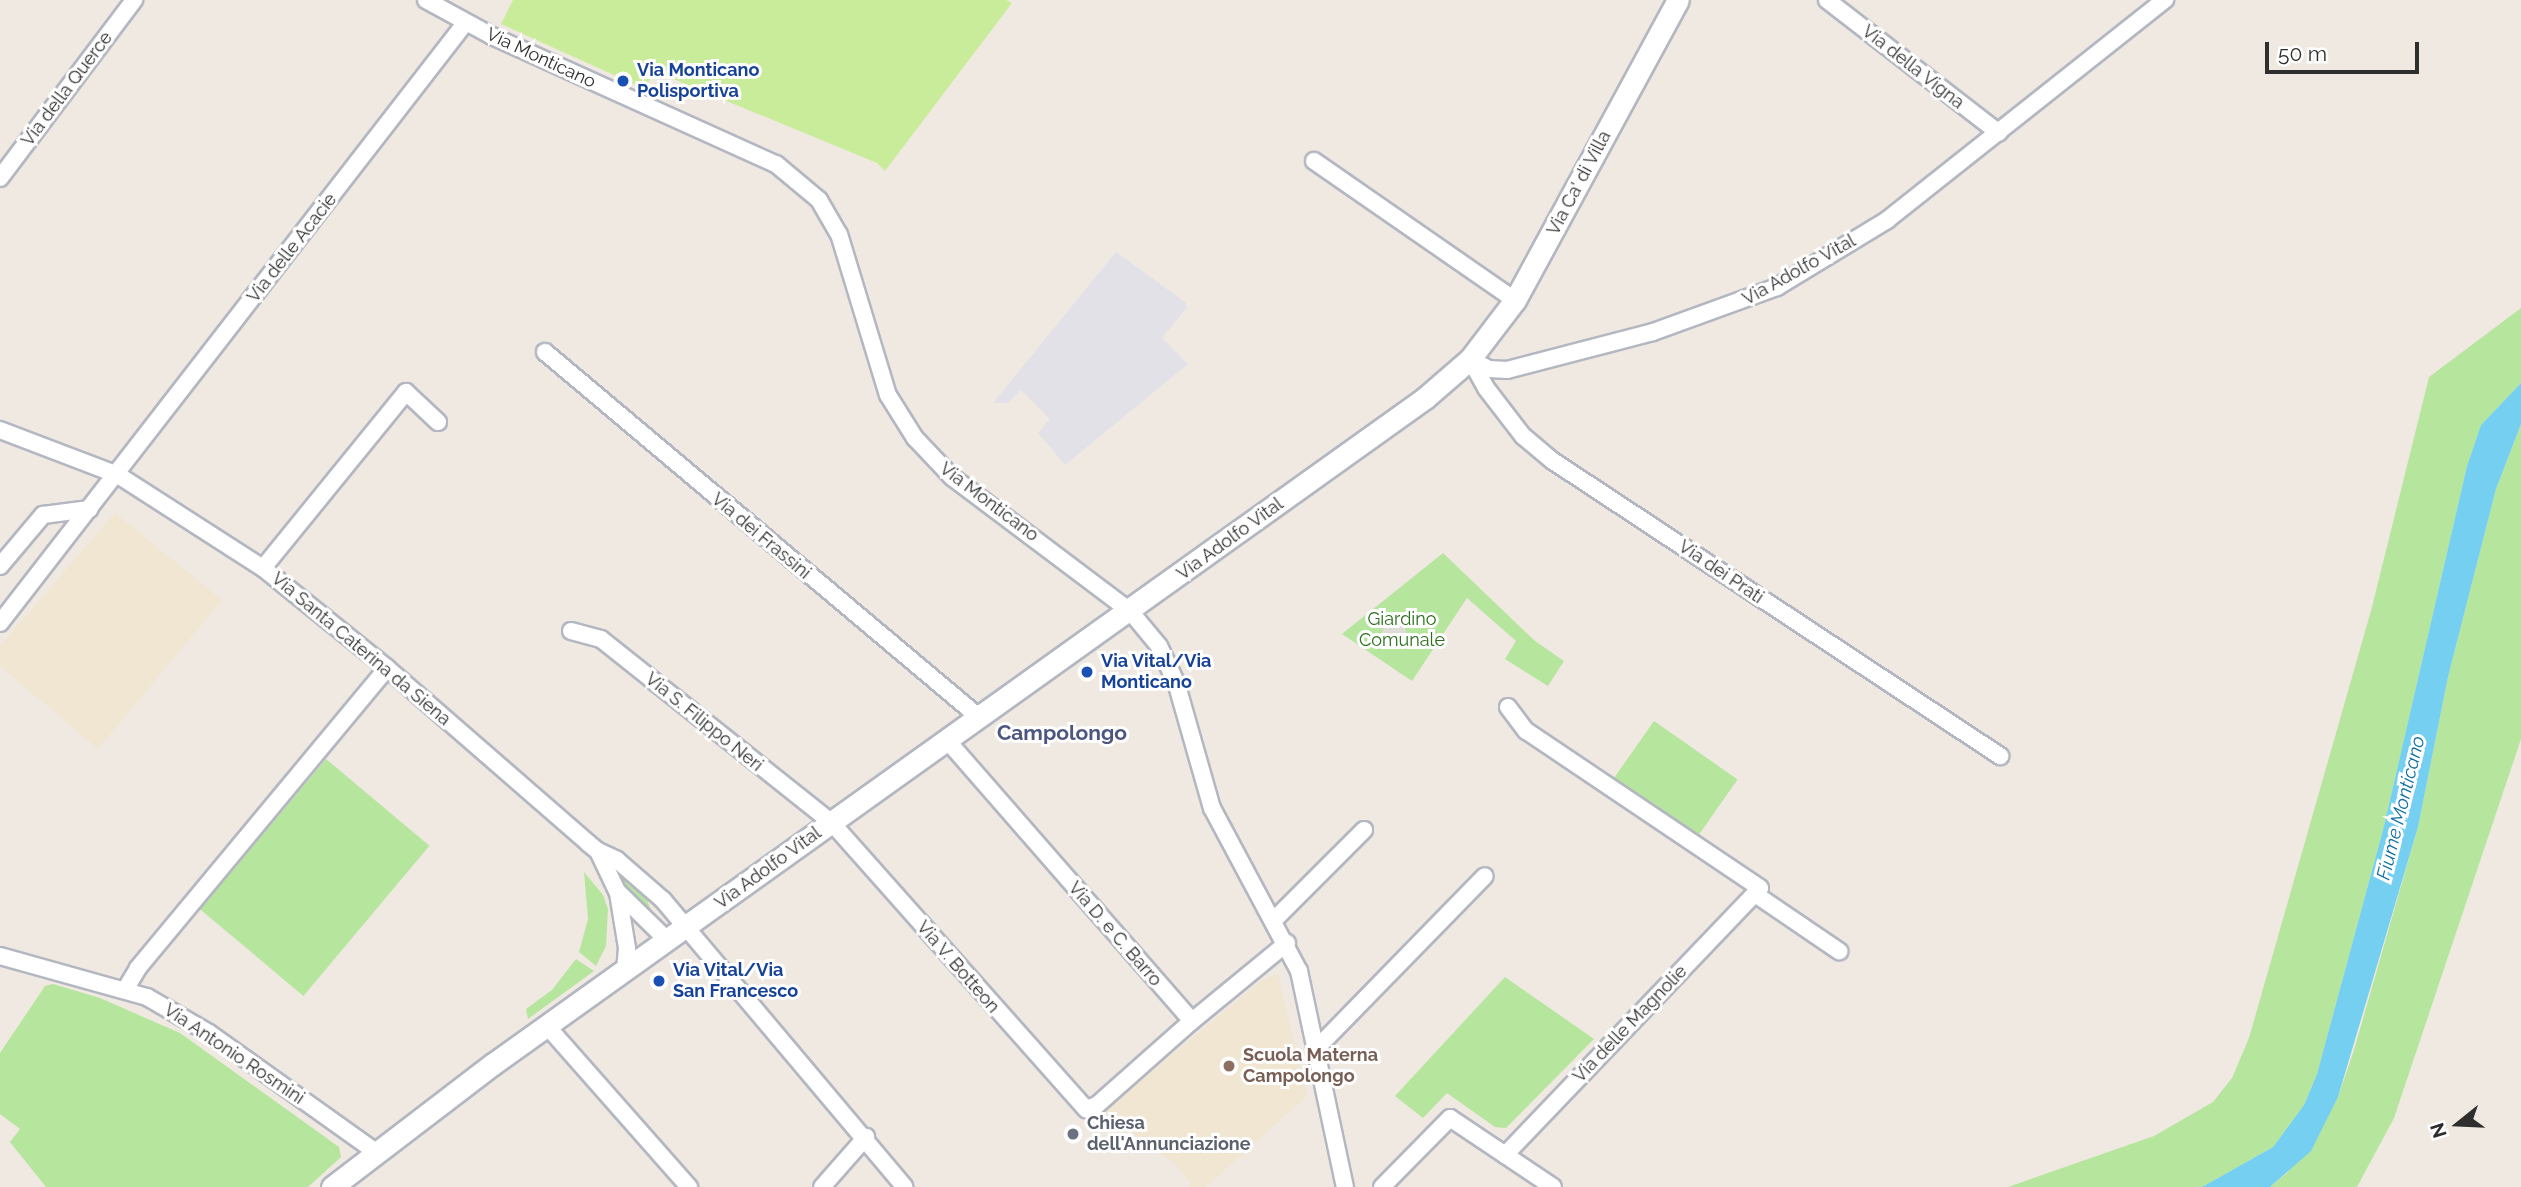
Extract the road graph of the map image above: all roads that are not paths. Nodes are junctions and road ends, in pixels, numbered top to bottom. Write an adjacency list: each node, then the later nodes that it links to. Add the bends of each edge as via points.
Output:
1 (134, 0): 9 (street, Via della Querce)
2 (426, 0): 6 (street, Via Monticano)
3 (1678, 0): 10 (street, Via Ca' di Villa)
4 (1827, 0): 7 (street, Via della Vigna)
5 (2165, 0): 7 (street, Via Adolfo Vital)
6 (466, 22): 15 (street, Via delle Acacie); 19 (street, Via Monticano, via 757,155 801,181 839,234 879,374 915,438 952,477)
7 (1999, 134): 12 (street, Via Adolfo Vital, via 1887,220 1788,280 1734,306 1507,370 1489,369)
8 (1314, 161): 10 (street)
9 (0, 178)
10 (1515, 300): 12 (street, Via Ca' di Villa)
11 (545, 352): 24 (street, Via dei Frassini)
12 (1471, 359): 19 (street, Via Adolfo Vital, via 1425,398); 26 (street, Via dei Prati, via 1522,436 1553,461)
13 (438, 422): 18 (street, via 406,392)
14 (0, 430): 15 (street, Via Santa Caterina da Siena)
15 (118, 475): 16 (street, Via delle Acacie); 18 (street, Via Santa Caterina da Siena)
16 (90, 509): 17 (street, via 43,515); 20 (street, Via delle Acacie)
17 (0, 566)
18 (263, 568): 22 (street, Via Santa Caterina da Siena)
19 (1130, 611): 24 (street, Via Adolfo Vital); 33 (street, Via Monticano, via 1144,623 1166,660 1212,808)
20 (0, 623)
21 (571, 631): 27 (street, Via S. Filippo Neri, via 601,639)
22 (387, 668): 29 (street, Via Santa Caterina da Siena); 39 (street, via 138,968)
23 (1508, 707): 32 (street, via 1526,731 1760,888)
24 (980, 718): 25 (street, Via Adolfo Vital)
25 (948, 741): 27 (street, Via Adolfo Vital); 40 (street, Via D. e C. Barro)
26 (2000, 756)
27 (832, 822): 34 (street, Via Adolfo Vital); 40 (street, Via V. Botteon, via 1086,1109 1097,1105)
28 (1364, 830): 33 (street)
29 (598, 851): 31 (street, Via Santa Caterina da Siena); 34 (street, via 617,860 663,900)
30 (1485, 876): 42 (street)
31 (617, 891): 34 (street, Via Santa Caterina da Siena); 38 (street, via 625,925)
32 (1755, 894): 36 (street); 45 (street, Via delle Magnolie)
33 (1275, 919): 35 (street, Via Monticano)
34 (676, 934): 38 (street, Via Adolfo Vital); 43 (street)
35 (1287, 943): 40 (street); 42 (street, Via Monticano, via 1308,1002)
36 (1839, 951)
37 (0, 956): 39 (street, Via Antonio Rosmini)
38 (625, 971): 41 (street, Via Adolfo Vital)
39 (125, 990): 44 (street, Via Antonio Rosmini, via 209,1033)
40 (1192, 1021)
41 (547, 1026): 44 (street, Via Adolfo Vital); 47 (street)
42 (1317, 1048): 50 (street, Via Monticano)
43 (866, 1137): 48 (street); 49 (street)
44 (376, 1152): 46 (street, Via Adolfo Vital)
45 (1505, 1155): 51 (street, via 1450,1118); 52 (street)
46 (332, 1187)
47 (689, 1187)
48 (822, 1187)
49 (905, 1187)
50 (1345, 1187)
51 (1382, 1187)
52 (1553, 1187)

